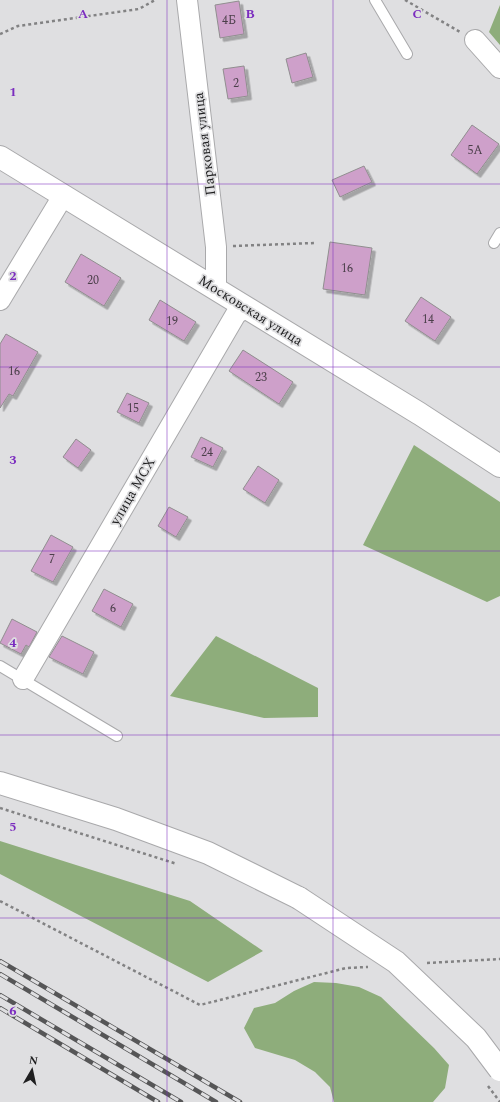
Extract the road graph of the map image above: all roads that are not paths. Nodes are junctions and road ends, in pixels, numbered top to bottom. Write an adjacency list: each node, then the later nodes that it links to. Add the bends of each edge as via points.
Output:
1 (187, 0): 10 (street, Парковая улица, via 216,247)
2 (375, 0): 4 (lane)
3 (475, 40): 5 (street)
4 (407, 54)
5 (500, 68)
6 (0, 157): 7 (street, Московская улица)
7 (63, 196): 10 (street, Московская улица); 11 (street)
8 (500, 233): 9 (lane)
9 (494, 243)
10 (216, 289): 12 (street, Московская улица)
11 (0, 300)
12 (245, 308): 13 (street, Московская улица, via 420,414); 15 (street, улица МСХ, via 236,314)
13 (500, 466)
14 (0, 666): 15 (lane)
15 (23, 679): 16 (lane)
16 (116, 736)
17 (0, 783): 18 (street, bridge, via 116,819 208,853 299,898 396,962 476,1038)
18 (493, 1077)

